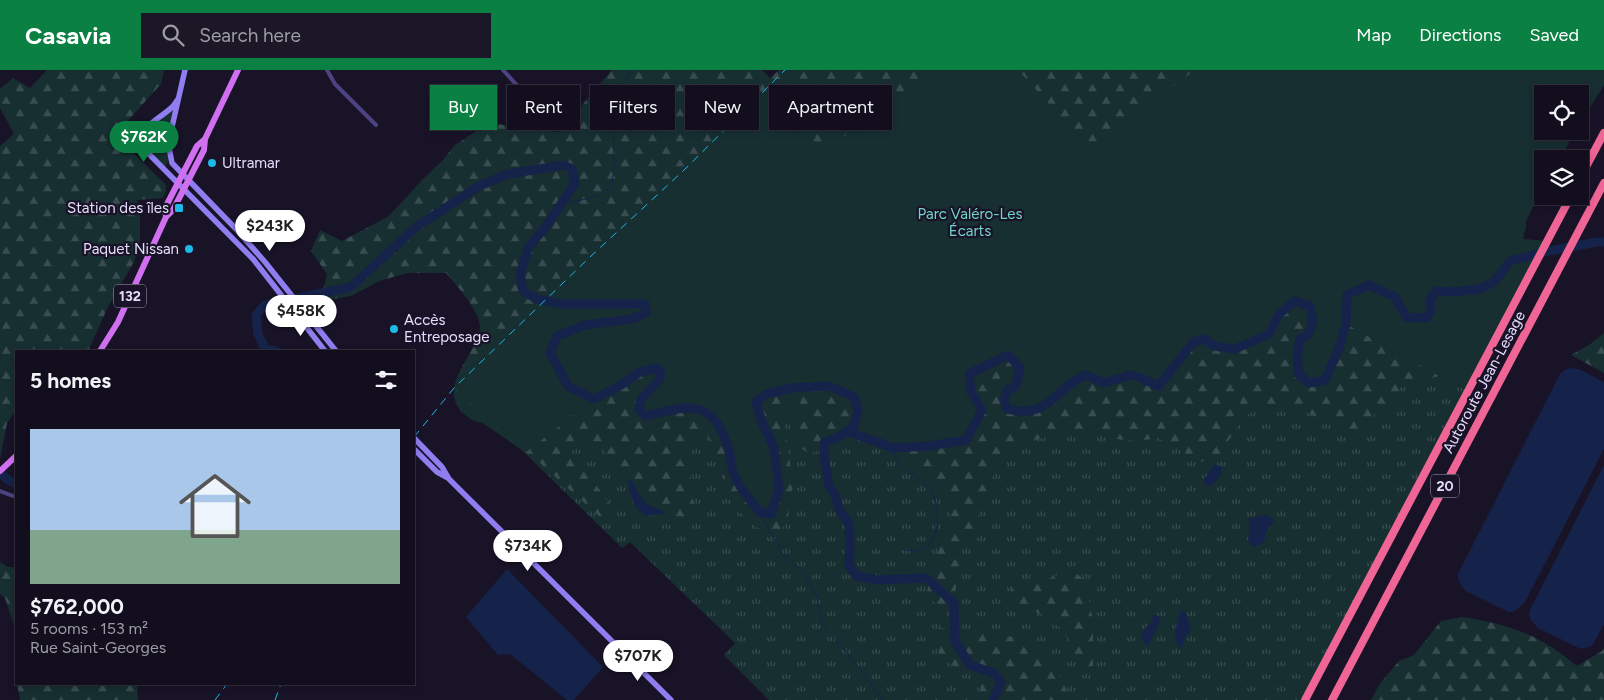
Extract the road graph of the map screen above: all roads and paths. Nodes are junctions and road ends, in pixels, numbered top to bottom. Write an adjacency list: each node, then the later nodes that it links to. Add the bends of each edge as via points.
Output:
1 (185, 70): 6 (main road)
2 (238, 70): 10 (main road, 132)
3 (327, 70): 7 (street, via 335,84)
4 (502, 70): 5 (street)
5 (516, 85)
6 (178, 99): 9 (main road); 11 (main road)
7 (376, 125)
8 (1604, 133): 12 (highway)
9 (143, 134): 11 (main road, via 156,128 163,130); 15 (main road, via 144,148)
10 (205, 139): 13 (main road, 132, via 196,146); 14 (main road, 132, via 204,150)
11 (168, 147): 13 (main road, via 172,163)
12 (1589, 161)
13 (182, 174): 14 (main road); 15 (main road, 132)
14 (188, 180): 17 (main road, 132); 22 (main road, via 236,229)
15 (178, 182): 17 (main road); 19 (main road, 132, via 165,208)
16 (1604, 183): 32 (highway, Autoroute Jean-Lesage / 20)
17 (184, 188): 19 (main road, 132); 21 (main road, via 253,259)
18 (1566, 205): 31 (highway, Autoroute Jean-Lesage / 20)
19 (166, 217): 20 (main road, 132, via 118,322)
20 (101, 350)
21 (324, 350)
22 (335, 350)
23 (415, 439): 27 (main road)
24 (415, 450): 27 (main road)
25 (15, 457): 26 (main road)
26 (0, 471)
27 (449, 479): 30 (main road)
28 (0, 491): 29 (street)
29 (15, 497)
30 (671, 700)
31 (1305, 700)
32 (1332, 700)

